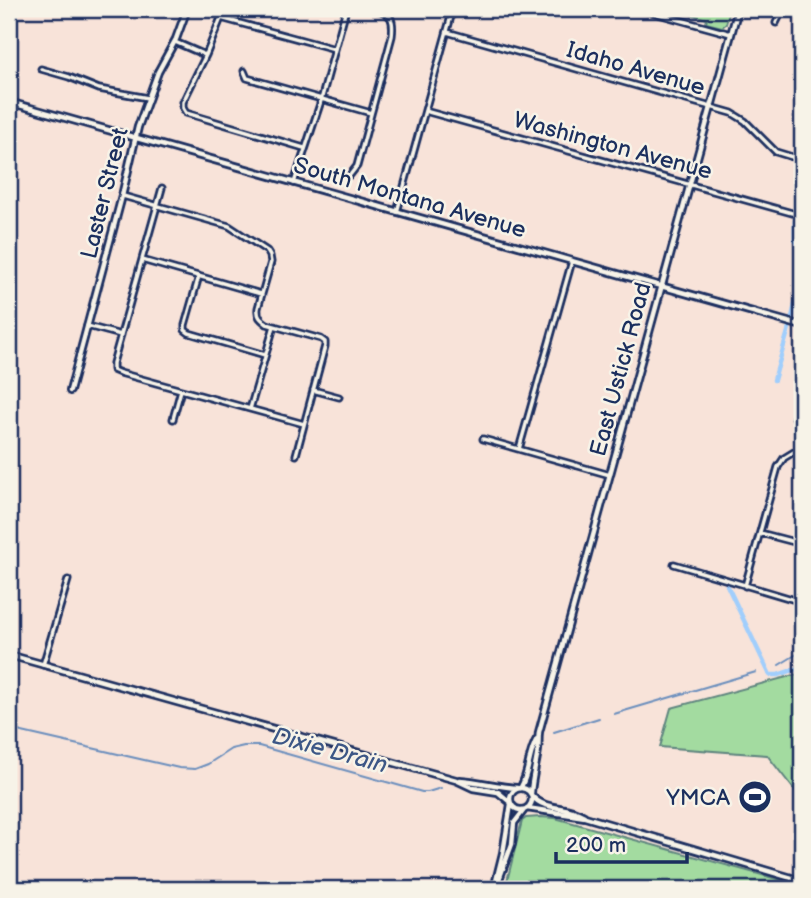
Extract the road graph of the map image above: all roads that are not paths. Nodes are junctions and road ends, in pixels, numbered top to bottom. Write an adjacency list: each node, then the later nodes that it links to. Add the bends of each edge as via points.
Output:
1 (187, 9): 11 (main road, Laster Street)
2 (346, 9): 12 (street)
3 (375, 9): 21 (street, via 389,15 393,24)
4 (453, 9): 9 (street)
5 (640, 9): 10 (street)
6 (738, 9): 10 (main road, East Ustick Road)
7 (783, 9): 8 (street)
8 (776, 23)
9 (447, 32): 19 (street, Idaho Avenue); 20 (street)
10 (731, 34): 19 (main road, East Ustick Road)
11 (175, 42): 13 (street); 16 (main road, Laster Street)
12 (335, 50): 13 (street, via 221,18); 17 (street)
13 (206, 55): 23 (street, via 183,102 186,113)
14 (41, 69): 16 (street, via 99,89)
15 (244, 71): 17 (street, via 247,78)
16 (148, 99): 22 (main road, Laster Street)
17 (321, 99): 21 (street); 23 (street)
18 (9, 102): 22 (main road, South Montana Avenue)
19 (711, 107): 24 (street, Idaho Avenue, via 746,121 776,152); 27 (main road, East Ustick Road)
20 (425, 111): 27 (street, Washington Avenue); 31 (street)
21 (371, 113): 25 (street)
22 (136, 138): 26 (main road, South Montana Avenue); 29 (main road, Laster Street)
23 (304, 148): 26 (street)
24 (802, 160)
25 (350, 176)
26 (293, 183): 31 (main road, South Montana Avenue)
27 (690, 185): 32 (street, Washington Avenue); 36 (main road, East Ustick Road)
28 (162, 188): 30 (street)
29 (122, 196): 30 (street); 38 (main road, Laster Street)
30 (157, 205): 33 (street); 37 (street, via 229,226 267,251 271,262)
31 (397, 212): 34 (main road, South Montana Avenue)
32 (792, 213)
33 (142, 260): 35 (street); 41 (street)
34 (572, 261): 36 (main road, South Montana Avenue); 54 (street)
35 (199, 276): 37 (street); 42 (street, via 185,330)
36 (661, 286): 40 (main road, South Montana Avenue); 56 (main road, East Ustick Road)
37 (262, 294): 39 (street, via 257,314)
38 (87, 326): 41 (street); 45 (main road, Laster Street)
39 (274, 326): 42 (street); 44 (street, via 325,342)
40 (802, 326)
41 (121, 335): 43 (street, via 113,370)
42 (265, 355): 47 (street)
43 (181, 390): 47 (street); 49 (street)
44 (313, 390): 46 (street); 50 (street)
45 (70, 391)
46 (339, 397)
47 (250, 409): 50 (street)
48 (795, 417): 51 (street)
49 (173, 419)
50 (304, 424): 55 (street)
51 (802, 431)
52 (483, 439): 54 (street)
53 (802, 447): 57 (street, via 778,467)
54 (519, 449): 56 (street)
55 (296, 455)
56 (610, 475): 65 (main road, East Ustick Road)
57 (760, 533): 58 (street); 61 (street)
58 (802, 544)
59 (674, 564): 61 (street)
60 (68, 580): 64 (street)
61 (745, 586): 62 (street)
62 (802, 602)
63 (9, 655): 64 (main road)
64 (43, 665): 66 (main road)
65 (538, 739): 67 (main road, East Ustick Road); 68 (main road, East Ustick Road)
66 (456, 780): 67 (main road); 69 (main road, via 498,792)
67 (520, 787): 68 (main road); 69 (main road, via 511,793)
68 (532, 794): 70 (main road); 71 (main road, via 542,805)
69 (511, 803): 70 (main road); 73 (main road)
70 (526, 809): 71 (main road); 73 (main road, via 514,823 509,856)
71 (584, 817): 72 (main road)
72 (802, 881)
73 (495, 889)

